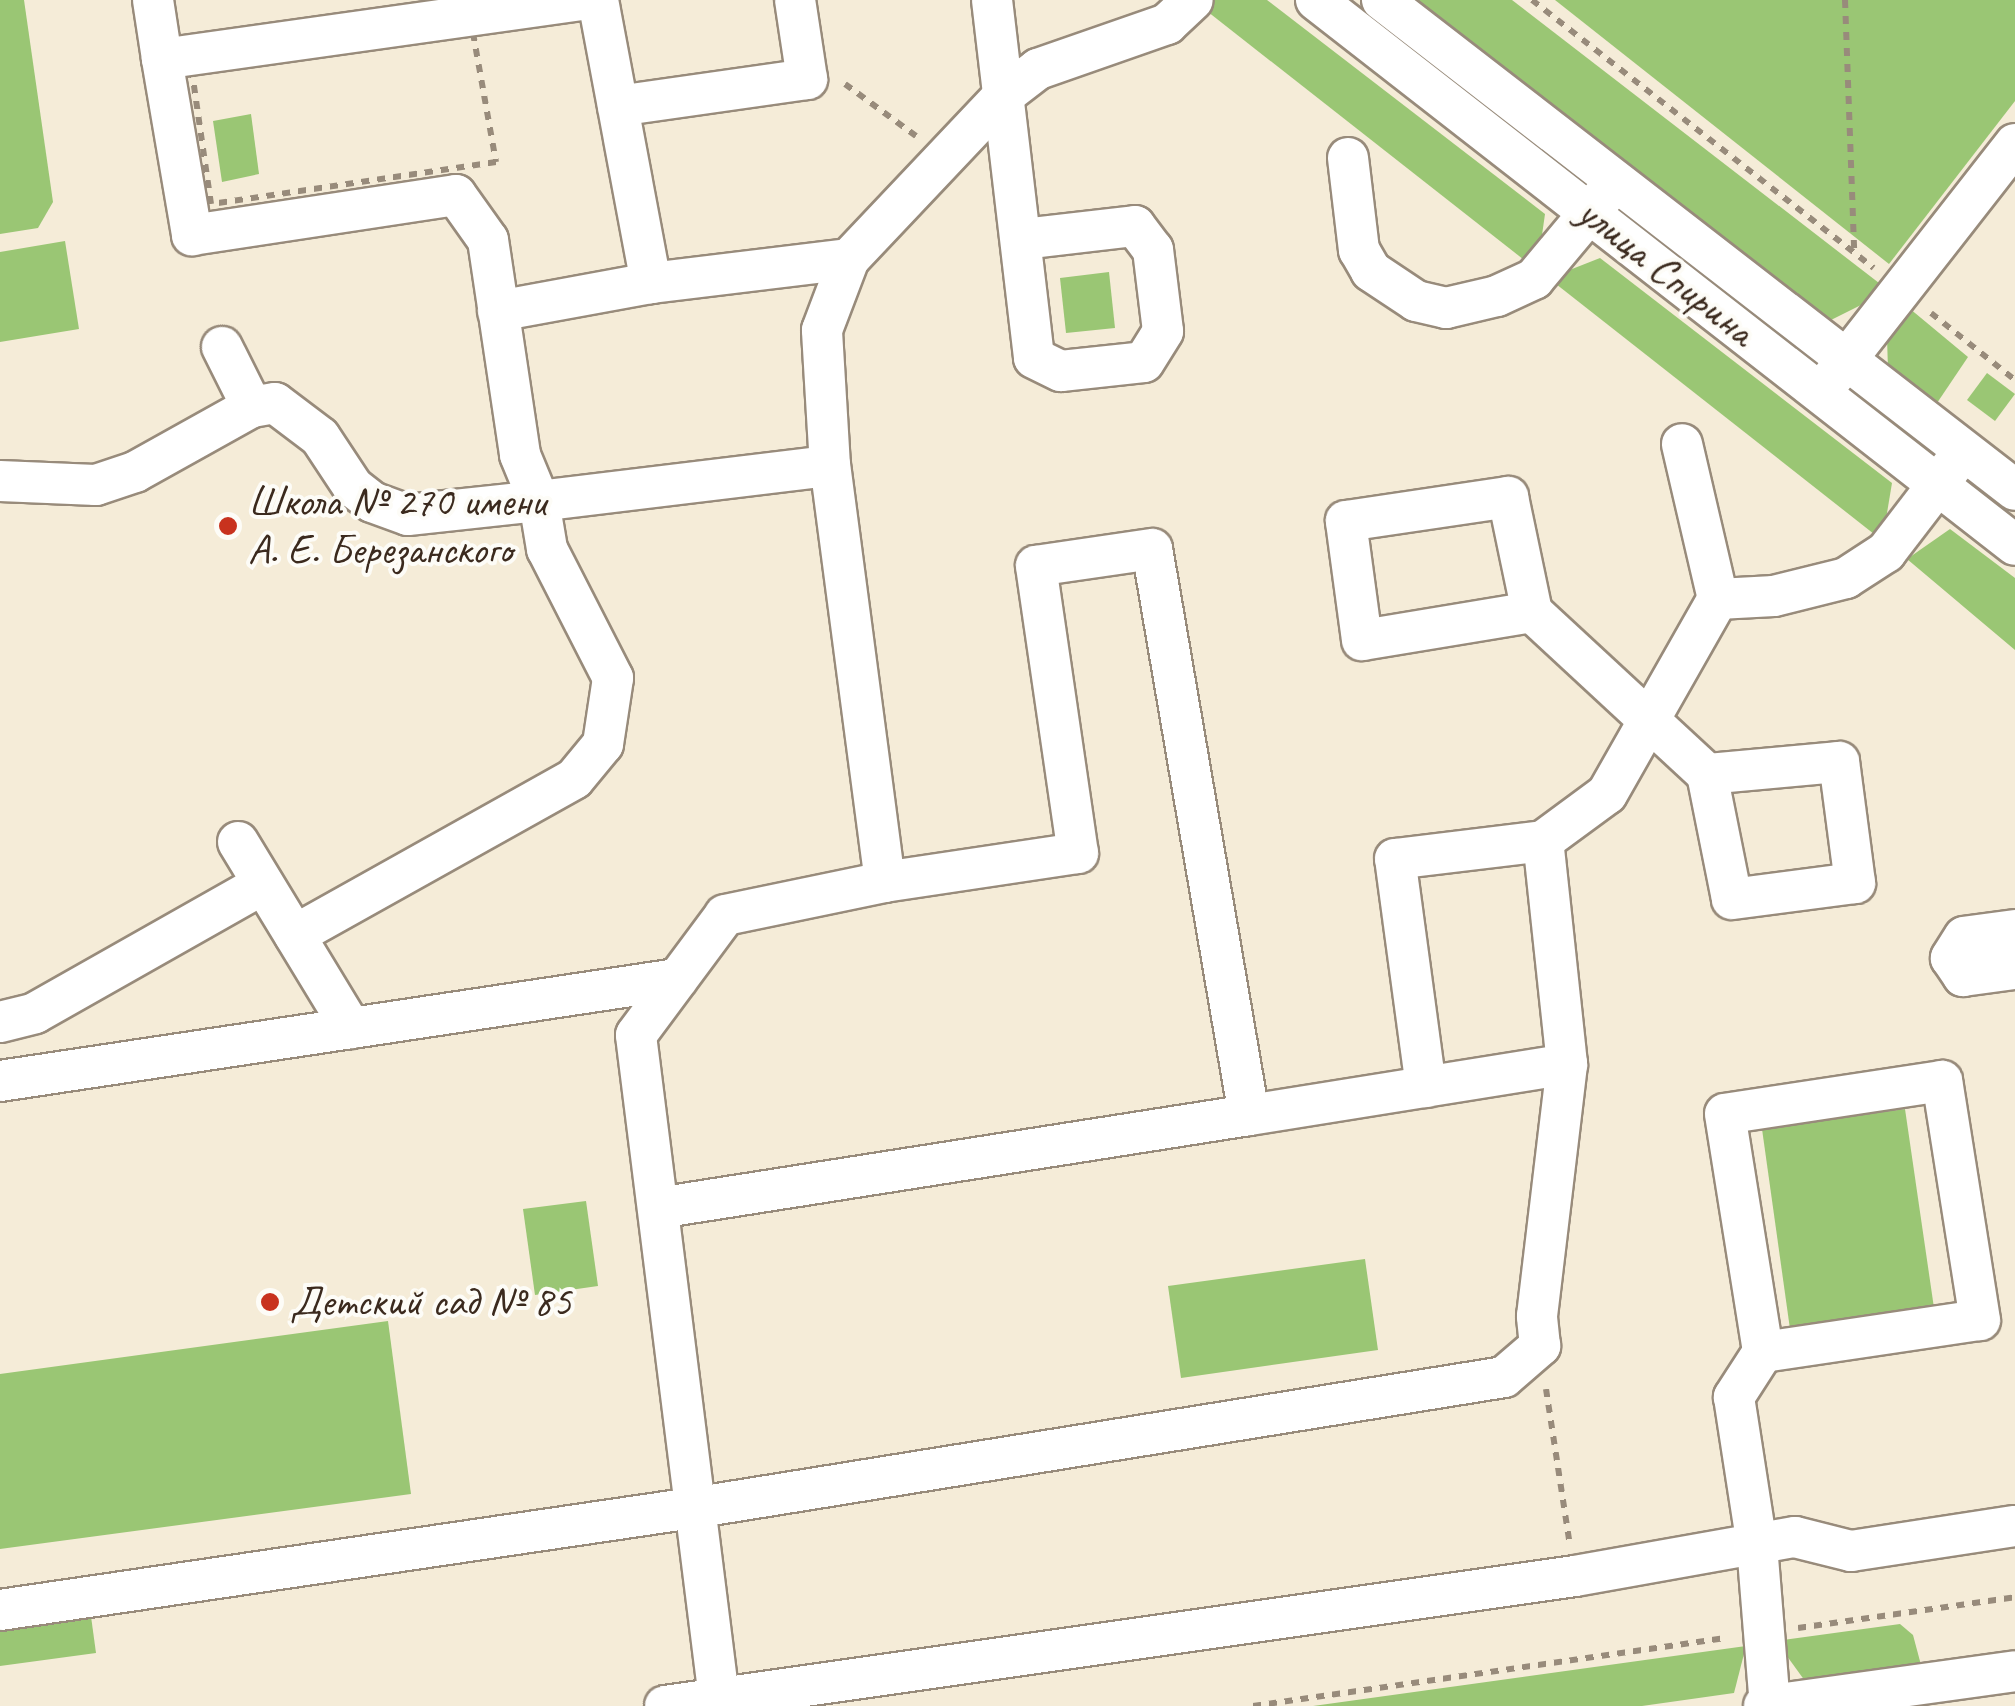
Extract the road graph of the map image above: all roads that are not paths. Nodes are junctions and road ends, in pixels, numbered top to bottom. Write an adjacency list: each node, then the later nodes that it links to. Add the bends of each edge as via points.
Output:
1 (153, 0): 9 (street)
2 (582, 0): 9 (street)
3 (598, 0): 11 (street)
4 (795, 0): 11 (street, via 807,78)
5 (992, 0): 10 (street)
6 (1193, 0): 10 (street, via 1167,24 1038,69)
7 (1316, 0): 15 (street, улица Спирина)
8 (1382, 0): 14 (street, улица Спирина)
9 (177, 65): 19 (street, via 192,235 456,195 488,240)
10 (1004, 95): 16 (street); 17 (street)
11 (618, 106): 18 (street)
12 (2015, 144): 21 (street)
13 (1348, 158): 15 (street, via 1359,250 1371,271 1416,302 1446,308 1478,302 1534,279)
14 (1616, 181): 15 (street); 21 (street, улица Спирина)
15 (1591, 213): 22 (street, улица Спирина)
16 (1022, 238)
17 (849, 258): 18 (street); 26 (street, via 822,330)
18 (651, 284): 19 (street)
19 (498, 311): 30 (street, via 520,454)
20 (222, 347): 23 (street)
21 (1846, 361): 22 (street); 25 (street, улица Спирина)
22 (1820, 393): 28 (street, улица Спирина)
23 (252, 407): 27 (street, via 136,472 96,485); 30 (street, via 275,404 299,416 353,487 408,515)
24 (1682, 444): 32 (street)
25 (1964, 450): 28 (street); 29 (street, улица Спирина)
26 (830, 466): 30 (street); 38 (street)
27 (0, 482)
28 (1938, 485): 31 (street, улица Спирина); 32 (street, via 1886,552 1846,578 1774,596)
29 (2015, 490)
30 (539, 501): 41 (street, via 547,549 613,678 603,744 574,778)
31 (2015, 545)
32 (1718, 599): 34 (street)
33 (1532, 612): 33 (street, via 1362,640 1346,521 1508,498); 34 (street)
34 (1645, 722): 35 (street); 36 (street, via 1607,794)
35 (1706, 774): 35 (street, via 1839,762 1855,883 1732,899)
36 (1543, 841): 46 (street); 48 (street, via 1394,859)
37 (238, 842): 39 (street)
38 (885, 882): 43 (street, via 725,915); 49 (street, via 1078,852 1036,566 1152,548)
39 (263, 884): 41 (street); 44 (street, via 35,1014)
40 (2015, 930): 42 (street, via 1964,938 1950,958 1963,976)
41 (294, 935): 45 (street)
42 (2015, 969)
43 (677, 979): 45 (street); 50 (street, via 636,1035)
44 (0, 1022)
45 (351, 1028): 47 (street)
46 (1567, 1064): 48 (street); 52 (street, via 1537,1316 1540,1346 1504,1378)
47 (0, 1081)
48 (1426, 1087): 49 (street)
49 (1249, 1115): 50 (street)
50 (658, 1208): 52 (street)
51 (1763, 1352): 51 (street, via 1980,1320 1942,1082 1725,1114); 54 (street, via 1734,1398)
52 (699, 1507): 55 (street); 57 (street)
53 (2015, 1526): 54 (street, via 1851,1550 1825,1550 1795,1537)
54 (1757, 1545): 57 (street); 59 (street)
55 (0, 1610)
56 (2015, 1671): 59 (street)
57 (719, 1701): 58 (street)
58 (665, 1706)
59 (1768, 1706)

